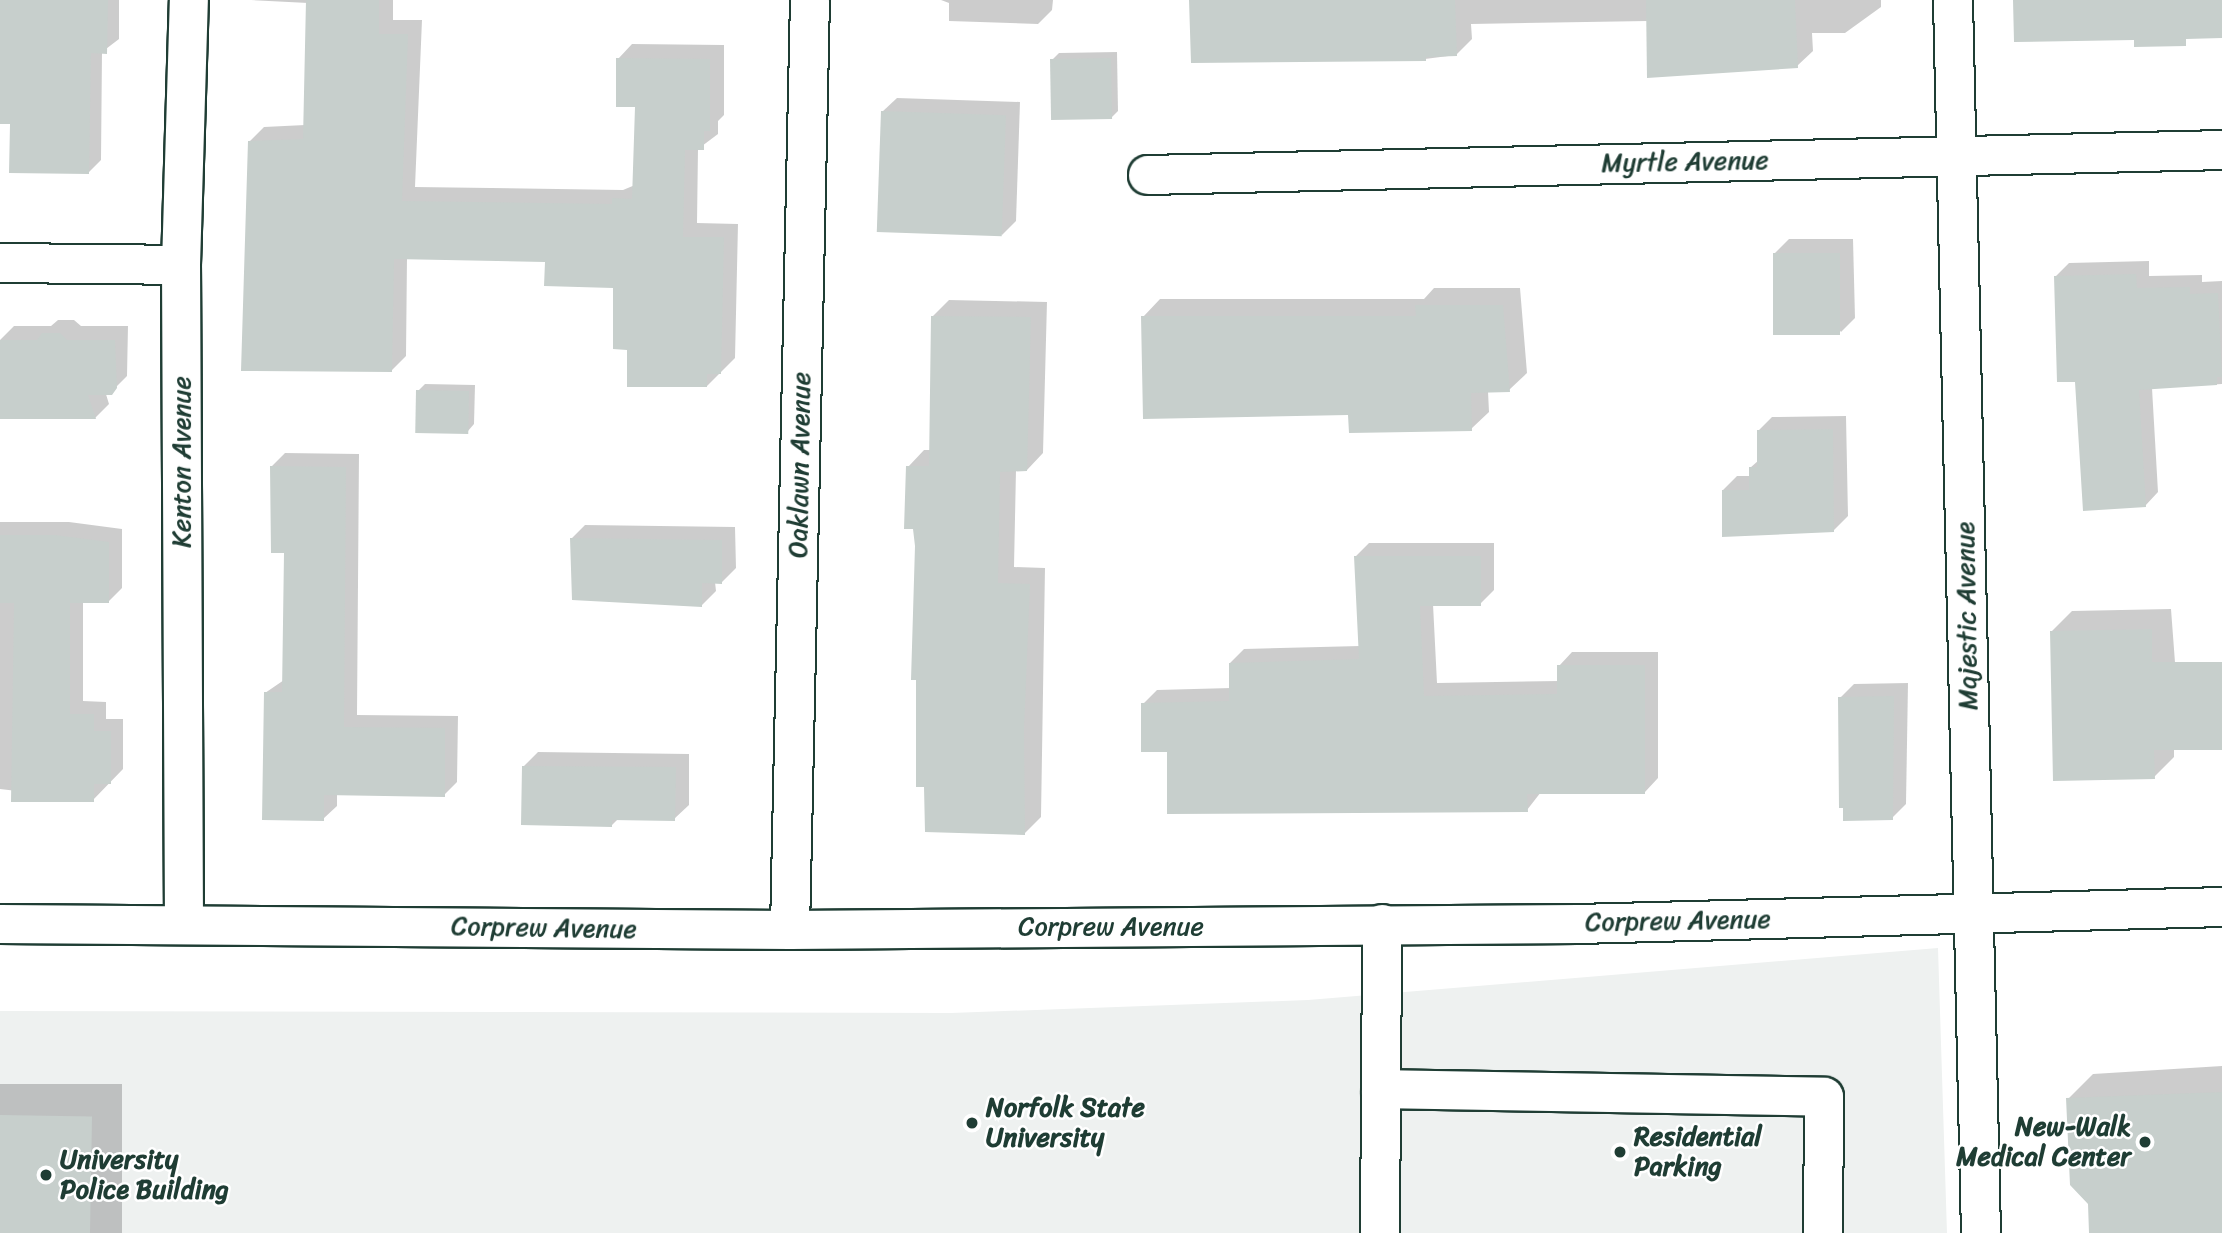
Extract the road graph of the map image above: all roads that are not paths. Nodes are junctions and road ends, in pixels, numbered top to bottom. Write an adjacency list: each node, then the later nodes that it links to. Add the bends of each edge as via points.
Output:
1 (188, 0): 8 (street, Kenton Avenue)
2 (810, 0): 14 (street, Oaklawn Avenue)
3 (1954, 0): 5 (street, Majestic Avenue)
4 (2222, 150): 5 (street, Myrtle Avenue)
5 (1958, 156): 6 (street, Myrtle Avenue); 10 (street, Majestic Avenue)
6 (1148, 175)
7 (0, 263): 8 (street)
8 (181, 265): 12 (street, Kenton Avenue)
9 (2222, 907): 10 (street, Corprew Avenue)
10 (1973, 914): 13 (street, Corprew Avenue); 18 (street, Majestic Avenue)
11 (0, 924): 12 (street, Corprew Avenue)
12 (184, 925): 14 (street, Corprew Avenue)
13 (1382, 925): 14 (street, Corprew Avenue); 15 (street)
14 (790, 930)
15 (1381, 1089): 16 (street); 17 (street, via 1824,1097)
16 (1380, 1233)
17 (1823, 1233)
18 (1981, 1233)

